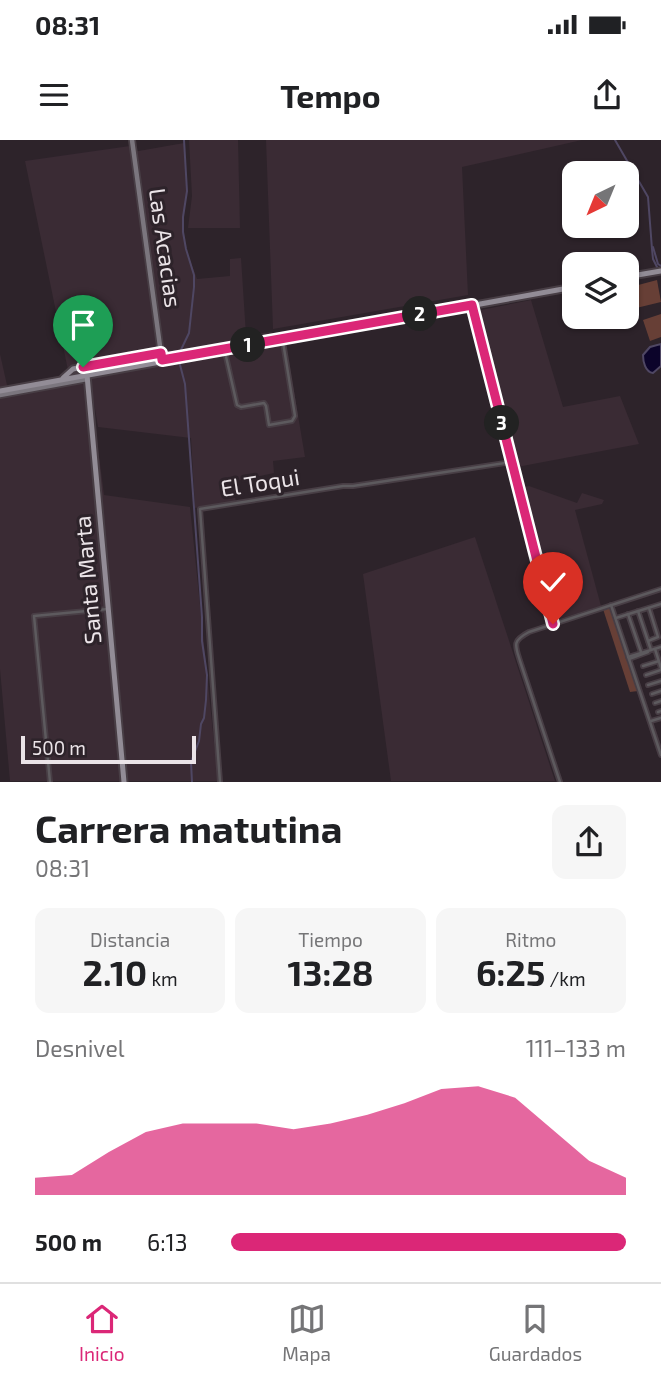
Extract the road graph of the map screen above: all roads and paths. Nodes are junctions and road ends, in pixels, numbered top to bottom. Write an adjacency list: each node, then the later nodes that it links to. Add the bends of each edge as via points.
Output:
1 (132, 140): 8 (main road, Las Acacias)
2 (661, 271): 3 (main road)
3 (639, 275)
4 (562, 288): 5 (main road)
5 (472, 305): 6 (main road); 14 (street)
6 (282, 339): 7 (main road); 7 (street, via 295,418 269,425 265,403 236,404)
7 (224, 349): 9 (main road)
8 (161, 353): 9 (main road, Las Acacias); 10 (street)
9 (162, 360): 11 (main road)
10 (91, 365): 12 (main road, via 73,369)
11 (87, 377): 12 (main road); 13 (main road); 19 (main road, Santa Marta)
12 (61, 380): 13 (main road)
13 (0, 393)
14 (512, 462): 24 (street); 45 (street, El Toqui, via 200,509)
15 (661, 589): 16 (street)
16 (611, 605): 23 (street); 24 (street)
17 (660, 605): 18 (street); 21 (street)
18 (649, 608): 20 (street); 25 (street, via 658,637)
19 (108, 609): 43 (street, via 34,616); 44 (main road, Santa Marta)
20 (638, 611): 22 (street); 25 (street)
21 (661, 611)
22 (628, 614): 23 (street); 28 (street)
23 (615, 618): 29 (street)
24 (553, 624): 46 (street, via 525,634 515,645)
25 (648, 641): 27 (street)
26 (661, 647): 27 (street)
27 (653, 650): 28 (street); 29 (street); 30 (street)
28 (640, 652): 29 (street)
29 (629, 658): 41 (street)
30 (659, 661): 31 (street); 32 (street)
31 (643, 666)
32 (661, 669): 33 (street)
33 (646, 676)
34 (661, 681): 35 (street)
35 (648, 685)
36 (661, 691): 37 (street)
37 (652, 694)
38 (661, 701): 39 (street)
39 (655, 703)
40 (661, 718): 41 (street)
41 (649, 722): 42 (street)
42 (661, 755)
43 (50, 782)
44 (124, 782)
45 (220, 782)
46 (560, 782)

